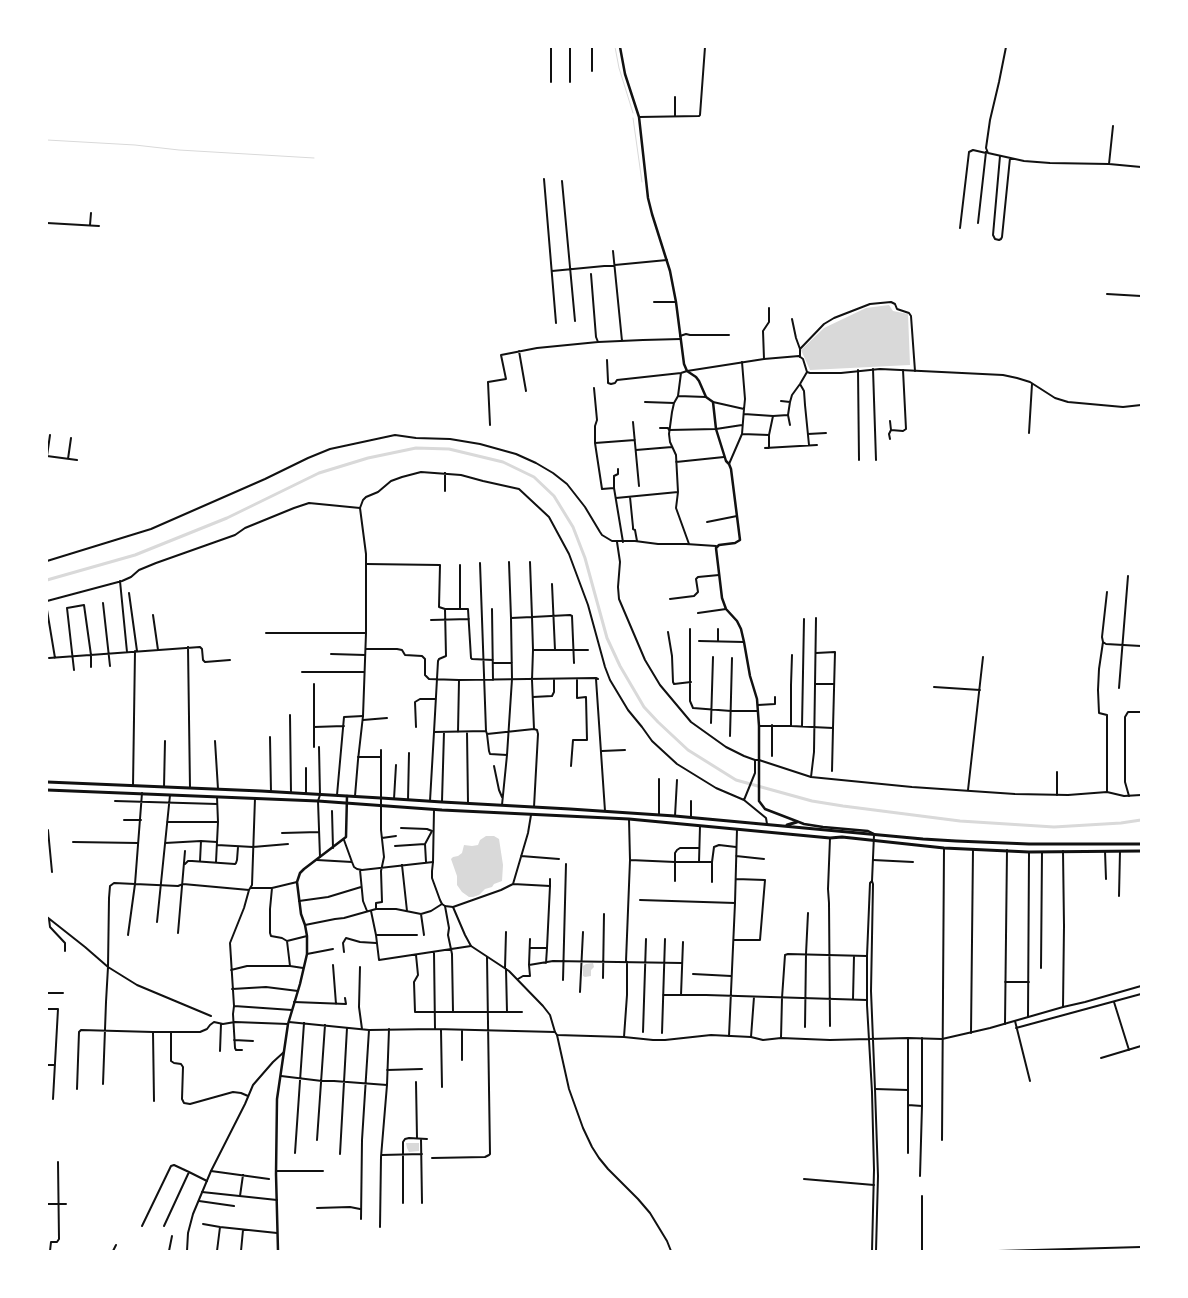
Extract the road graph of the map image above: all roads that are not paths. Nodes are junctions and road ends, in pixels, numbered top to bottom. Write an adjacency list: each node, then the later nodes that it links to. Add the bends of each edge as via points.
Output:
1 (550, 47): 8 (street)
2 (570, 47): 9 (street)
3 (592, 47): 7 (street)
4 (620, 47): 12 (main road, via 625,74)
5 (704, 47): 11 (street, via 700,115)
6 (1006, 47): 14 (street, via 990,120)
7 (592, 71)
8 (551, 82)
9 (570, 82)
10 (675, 97): 11 (street)
11 (675, 116): 12 (street)
12 (639, 117): 28 (main road, via 648,198)
13 (1113, 126): 17 (street)
14 (987, 152): 15 (street); 23 (street); 26 (street, via 969,152)
15 (1000, 156): 16 (street); 16 (street, via 993,235 995,239 1000,240)
16 (1010, 158): 17 (street, via 1050,163)
17 (1109, 164): 18 (street)
18 (1141, 166)
19 (544, 180): 31 (street)
20 (562, 181): 30 (street)
21 (91, 213): 24 (street)
22 (47, 223): 24 (street)
23 (978, 223)
24 (90, 226): 25 (street)
25 (99, 226)
26 (960, 228)
27 (613, 251): 29 (street)
28 (667, 260): 29 (street); 36 (main road)
29 (614, 266): 30 (street); 43 (street)
30 (570, 269): 31 (street); 39 (street)
31 (552, 271): 40 (street)
32 (591, 274): 44 (street)
33 (1107, 294): 34 (street)
34 (1141, 296)
35 (654, 302): 36 (street)
36 (676, 302): 42 (main road)
37 (769, 308): 48 (street, via 769,322 763,331)
38 (792, 318): 45 (street)
39 (575, 321)
40 (556, 323)
41 (729, 335): 42 (street, via 686,334)
42 (680, 338): 43 (street); 54 (main road)
43 (622, 341): 44 (street)
44 (598, 342): 46 (street)
45 (800, 350): 47 (street); 55 (street, via 824,324 834,318 874,303 891,302 896,308 911,316)
46 (519, 351): 61 (street); 76 (street, via 501,355 506,380 488,382)
47 (800, 356): 48 (street); 56 (street)
48 (764, 359): 50 (street)
49 (607, 360): 57 (street, via 608,383 611,384 615,384 617,380)
50 (742, 362): 54 (street); 70 (street)
51 (873, 369): 52 (street); 53 (street); 103 (street)
52 (858, 370): 56 (street, via 819,374); 102 (street)
53 (903, 370): 55 (street); 82 (street, via 906,429)
54 (687, 371): 57 (street); 63 (main road, via 699,381)
55 (915, 371): 59 (street, via 1002,375)
56 (807, 372): 58 (street)
57 (681, 373): 62 (street)
58 (800, 384): 67 (street); 86 (street, via 804,391)
59 (1032, 384): 69 (street, via 1055,398 1068,402); 84 (street)
60 (594, 388): 92 (street, via 597,420)
61 (526, 391)
62 (678, 396): 63 (street); 68 (street)
63 (706, 397): 66 (main road)
64 (782, 401): 67 (street)
65 (645, 402): 68 (street)
66 (713, 402): 70 (street); 80 (main road)
67 (790, 402): 72 (street)
68 (674, 403): 81 (street)
69 (1141, 406)
70 (744, 409): 71 (street)
71 (744, 414): 73 (street); 77 (street)
72 (788, 415): 73 (street); 78 (street)
73 (773, 416): 88 (street)
74 (890, 421): 82 (street)
75 (633, 422): 91 (street)
76 (490, 425)
77 (742, 425): 80 (street); 85 (street)
78 (790, 425)
79 (660, 428): 81 (street)
80 (716, 429): 81 (street); 99 (main road)
81 (669, 430): 95 (street)
82 (892, 430): 90 (street)
83 (826, 433): 86 (street)
84 (1029, 433)
85 (742, 434): 88 (street); 105 (street)
86 (808, 434): 93 (street)
87 (50, 435): 100 (street, via 47,456)
88 (769, 435): 97 (street)
89 (71, 438): 100 (street)
90 (890, 439)
91 (635, 440): 92 (street); 98 (street)
92 (595, 443): 109 (street, via 602,489)
93 (809, 445): 94 (street); 97 (street)
94 (817, 445)
95 (672, 447): 98 (street); 104 (street, via 676,453)
96 (765, 448): 97 (street)
97 (769, 448)
98 (636, 450): 108 (street)
99 (724, 457): 104 (street); 105 (main road)
100 (68, 459): 101 (street)
101 (78, 460)
102 (859, 460)
103 (876, 460)
104 (676, 462): 111 (street)
105 (729, 464): 115 (main road)
106 (618, 469): 109 (street, via 618,474 614,476)
107 (445, 473): 110 (street); 114 (street, via 421,472 391,481 378,492 366,497); 289 (street, via 469,476 519,490 549,517 569,554 588,605 610,680 628,710 652,741 677,764 716,788)
108 (639, 486)
109 (614, 488): 113 (street)
110 (444, 491)
111 (678, 492): 112 (street); 120 (street, via 677,514)
112 (630, 497): 113 (street); 117 (street, via 633,529)
113 (616, 498): 119 (street)
114 (360, 508): 126 (street); 130 (street, via 309,503 245,528 234,535 139,570)
115 (736, 516): 116 (street); 121 (main road, via 740,540)
116 (707, 522)
117 (637, 541): 119 (street); 120 (street)
118 (617, 542): 119 (street); 122 (street, via 602,535 567,484 536,463 516,454 474,443 395,435 330,449 151,529); 252 (street, via 620,562 619,599 641,653 660,685 691,722 726,747)
119 (623, 542)
120 (689, 544): 121 (street)
121 (716, 546): 128 (main road)
122 (47, 561)
123 (508, 562): 146 (street)
124 (530, 562): 144 (street)
125 (480, 563): 185 (street)
126 (366, 564): 138 (street, via 440,565 438,605); 156 (street)
127 (460, 565): 137 (street)
128 (719, 575): 134 (street, via 698,577 698,592 694,596); 140 (main road)
129 (1128, 576): 161 (street)
130 (120, 581): 135 (street); 171 (street)
131 (552, 584): 145 (street)
132 (1107, 592): 160 (street)
133 (129, 593): 170 (street)
134 (670, 599)
135 (47, 601)
136 (103, 603): 173 (street)
137 (460, 608): 138 (street); 149 (street, via 469,610)
138 (445, 609): 148 (street)
139 (492, 609): 186 (street)
140 (726, 609): 142 (street); 159 (main road, via 739,625)
141 (47, 610): 182 (street)
142 (698, 613)
143 (153, 615): 165 (street)
144 (532, 616): 145 (street); 146 (street); 166 (street)
145 (554, 616): 167 (street); 168 (street, via 572,616)
146 (511, 618): 188 (street)
147 (816, 618): 172 (street)
148 (445, 619): 149 (street); 151 (street); 196 (street, via 446,656 439,659)
149 (469, 619): 185 (street, via 471,658)
150 (804, 619): 227 (street)
151 (431, 620)
152 (690, 629): 203 (street)
153 (718, 629): 158 (street)
154 (668, 632): 203 (street, via 673,682)
155 (266, 633): 156 (street)
156 (366, 633): 164 (street)
157 (699, 641): 158 (street)
158 (718, 641): 159 (street)
159 (744, 642): 213 (main road)
160 (1103, 642): 161 (street); 271 (street, via 1098,690 1099,713 1107,715)
161 (1123, 645): 162 (street); 208 (street)
162 (1141, 646)
163 (188, 647): 165 (street); 184 (street, via 201,647 204,662); 266 (street)
164 (366, 649): 177 (street); 196 (street, via 397,649 402,650 405,655 422,656 425,658 426,677)
165 (158, 650): 170 (street)
166 (533, 650): 167 (street); 202 (street)
167 (555, 650): 168 (street)
168 (574, 650): 169 (street); 189 (street)
169 (588, 650)
170 (136, 651): 171 (street); 264 (street)
171 (128, 652): 173 (street)
172 (816, 653): 205 (street); 206 (street, via 835,652)
173 (109, 654): 176 (street); 190 (street)
174 (331, 654): 177 (street)
175 (792, 654): 226 (street)
176 (91, 655): 178 (street); 178 (street, via 84,605 68,608); 191 (street)
177 (365, 655): 194 (street)
178 (72, 657): 182 (street); 192 (street)
179 (713, 657): 214 (street)
180 (983, 657): 209 (street)
181 (49, 658): 182 (street)
182 (55, 658)
183 (732, 658): 215 (street)
184 (230, 660)
185 (484, 660): 186 (street); 200 (street)
186 (493, 660): 187 (street)
187 (493, 663): 188 (street); 201 (street)
188 (512, 663): 197 (street)
189 (574, 664)
190 (110, 666)
191 (91, 667)
192 (74, 670)
193 (302, 672): 194 (street)
194 (364, 672): 219 (street)
195 (577, 678): 198 (street); 246 (street, via 597,679); 256 (street, via 577,698 586,697 587,740 573,740)
196 (437, 679): 199 (street); 212 (street)
197 (512, 679): 201 (street); 202 (street); 237 (street)
198 (554, 679): 202 (street); 210 (street, via 552,696)
199 (459, 680): 200 (street); 234 (street)
200 (484, 680): 201 (street); 236 (street)
201 (493, 680)
202 (532, 680): 210 (street)
203 (690, 682): 214 (street, via 690,701 693,708)
204 (314, 684): 223 (street)
205 (815, 684): 206 (street); 229 (street)
206 (834, 684): 230 (street)
207 (934, 687): 209 (street)
208 (1119, 688)
209 (980, 690): 269 (street)
210 (532, 697): 231 (street)
211 (775, 697): 213 (street, via 775,704)
212 (436, 699): 228 (street, via 420,699 415,702); 233 (street)
213 (758, 705): 216 (main road)
214 (711, 710): 215 (street); 221 (street)
215 (731, 711): 216 (street); 238 (street)
216 (758, 711): 225 (main road)
217 (1141, 712): 282 (street, via 1128,712 1125,717 1125,782)
218 (290, 714): 273 (street)
219 (363, 718): 220 (street); 224 (street, via 346,716); 250 (street)
220 (387, 718)
221 (711, 723)
222 (772, 725): 225 (street); 226 (street); 249 (street)
223 (314, 726): 224 (street); 242 (street)
224 (344, 726): 277 (street)
225 (759, 726): 253 (main road)
226 (791, 726): 227 (street)
227 (802, 726): 229 (street)
228 (416, 727)
229 (814, 727): 230 (street); 260 (street)
230 (833, 728): 258 (street)
231 (534, 730): 237 (street); 302 (street, via 537,730 538,734)
232 (444, 731): 233 (street); 234 (street); 294 (street)
233 (434, 732): 293 (street)
234 (458, 732): 235 (street)
235 (467, 732): 236 (street); 297 (street)
236 (486, 732): 237 (street); 248 (street, via 490,754)
237 (509, 732): 248 (street)
238 (730, 736)
239 (270, 737): 270 (street)
240 (165, 741): 265 (street)
241 (215, 741): 268 (street)
242 (314, 746)
243 (319, 747): 275 (street)
244 (381, 750): 251 (street)
245 (625, 750): 246 (street)
246 (602, 751): 305 (street)
247 (409, 753): 288 (street)
248 (507, 755): 286 (street)
249 (772, 756)
250 (358, 757): 251 (street); 281 (street)
251 (381, 757): 285 (street)
252 (755, 760): 253 (street); 289 (street, via 754,773)
253 (759, 760): 260 (street); 315 (main road, via 759,801 766,809)
254 (396, 765): 287 (street)
255 (494, 766): 286 (street)
256 (571, 766)
257 (306, 768): 274 (street)
258 (832, 770)
259 (1057, 772): 278 (street)
260 (811, 777): 269 (street)
261 (659, 779): 307 (street)
262 (677, 780): 308 (street)
263 (47, 782): 264 (highway)
264 (133, 786): 265 (highway)
265 (164, 787): 266 (highway)
266 (190, 789): 268 (highway)
267 (47, 790): 272 (highway)
268 (218, 790): 270 (highway)
269 (968, 790): 278 (street)
270 (271, 792): 273 (highway)
271 (1107, 792): 278 (street); 282 (street)
272 (142, 793): 276 (highway); 295 (street)
273 (291, 793): 274 (highway)
274 (306, 794): 275 (highway)
275 (320, 794): 277 (highway); 290 (street)
276 (170, 795): 283 (highway); 298 (street)
277 (337, 795): 280 (highway)
278 (1057, 795)
279 (1141, 795): 282 (street)
280 (347, 796): 281 (highway); 296 (main road)
281 (355, 796): 285 (highway)
282 (1129, 796)
283 (217, 797): 284 (highway); 299 (street)
284 (255, 798): 290 (highway); 343 (street)
285 (381, 798): 287 (highway); 301 (street)
286 (503, 798): 300 (street)
287 (394, 799): 288 (highway)
288 (408, 800): 293 (highway)
289 (744, 800): 316 (street, via 766,818)
290 (318, 801): 296 (highway); 323 (street)
291 (691, 801): 309 (street)
292 (116, 802): 295 (street)
293 (430, 802): 294 (highway)
294 (442, 802): 297 (highway)
295 (142, 803): 298 (street); 312 (street)
296 (347, 803): 301 (highway); 330 (main road)
297 (468, 803): 300 (highway)
298 (169, 804): 299 (street); 313 (street)
299 (217, 804): 314 (street)
300 (502, 805): 302 (highway)
301 (380, 806): 303 (highway); 328 (street)
302 (534, 807): 305 (highway)
303 (434, 810): 306 (highway); 322 (street)
304 (332, 811): 345 (street)
305 (605, 811): 307 (highway)
306 (531, 815): 310 (highway); 357 (street)
307 (659, 815): 308 (highway)
308 (675, 816): 309 (highway)
309 (691, 818): 316 (highway)
310 (629, 819): 317 (highway); 363 (street)
311 (124, 820): 312 (street)
312 (141, 820): 335 (street)
313 (167, 822): 314 (street); 334 (street)
314 (218, 822): 336 (street)
315 (797, 822): 318 (highway); 325 (main road, via 823,828 868,831)
316 (766, 824): 318 (highway)
317 (700, 826): 320 (highway); 346 (street)
318 (781, 826): 325 (highway)
319 (401, 828): 322 (street)
320 (737, 829): 329 (highway); 344 (street)
321 (47, 830): 379 (street)
322 (433, 830): 338 (street); 369 (street)
323 (319, 832): 324 (street); 359 (street)
324 (282, 833)
325 (874, 834): 327 (highway); 331 (street)
326 (396, 836): 328 (street)
327 (905, 837): 339 (highway); 340 (highway, via 1028,844)
328 (382, 838): 377 (street)
329 (830, 838): 331 (highway); 437 (street)
330 (344, 840): 345 (main road); 367 (street)
331 (874, 840): 339 (highway); 364 (street)
332 (201, 841): 334 (street); 336 (street); 365 (street)
333 (73, 842): 335 (street)
334 (165, 842): 390 (street)
335 (138, 843): 387 (street)
336 (217, 844): 341 (street); 366 (street)
337 (288, 844): 343 (street)
338 (425, 844): 342 (street); 368 (street)
339 (903, 844): 347 (highway)
340 (1141, 844)
341 (238, 846): 343 (street); 366 (street, via 236,863)
342 (396, 846)
343 (253, 847): 394 (street)
344 (736, 847): 358 (street); 372 (street, via 717,845 714,847)
345 (333, 848): 359 (main road)
346 (699, 848): 370 (street, via 678,849 675,853); 371 (street)
347 (944, 848): 348 (highway); 530 (street)
348 (972, 849): 349 (highway); 519 (street)
349 (1006, 850): 355 (highway); 463 (street)
350 (186, 851): 374 (street)
351 (1063, 851): 352 (highway); 356 (highway); 486 (street)
352 (1105, 851): 353 (highway); 382 (street)
353 (1120, 851): 354 (highway); 395 (street)
354 (1141, 851)
355 (1029, 852): 356 (highway); 464 (street)
356 (1042, 852): 456 (street)
357 (521, 856): 361 (street); 389 (street)
358 (736, 856): 360 (street); 381 (street)
359 (320, 857): 362 (main road)
360 (764, 858)
361 (560, 859)
362 (316, 860): 367 (street); 385 (main road, via 300,873)
363 (630, 860): 370 (street); 444 (street)
364 (873, 860): 373 (street); 384 (street)
365 (200, 861): 366 (street); 374 (street, via 188,861)
366 (216, 862)
367 (352, 862): 378 (street, via 354,867)
368 (426, 862): 369 (street); 376 (street)
369 (433, 862): 399 (street, via 432,878)
370 (675, 862): 371 (street); 383 (street)
371 (699, 862): 372 (street)
372 (712, 862): 386 (street)
373 (913, 862)
374 (184, 864): 388 (street)
375 (566, 864): 441 (street)
376 (402, 865): 377 (street); 404 (street)
377 (383, 867): 378 (street); 401 (street, via 382,902 376,903)
378 (360, 870): 392 (street)
379 (52, 872)
380 (550, 879): 391 (street)
381 (736, 879): 398 (street); 422 (street, via 765,880 760,940)
382 (1106, 879)
383 (675, 881)
384 (872, 881): 439 (street); 529 (street)
385 (297, 882): 393 (street); 397 (main road)
386 (712, 882)
387 (135, 884): 390 (street); 414 (street); 452 (street, via 114,883 110,886)
388 (183, 884): 390 (street); 394 (street); 413 (street)
389 (513, 884): 391 (street); 400 (street)
390 (160, 885): 409 (street)
391 (550, 886): 428 (street)
392 (361, 887): 397 (street, via 328,897); 402 (street)
393 (272, 888): 394 (street); 423 (street, via 270,933 273,937)
394 (250, 889): 457 (street, via 230,940)
395 (1119, 896)
396 (640, 900): 398 (street)
397 (299, 901): 410 (main road)
398 (735, 903): 422 (street)
399 (444, 905): 400 (street); 406 (street); 430 (street)
400 (453, 907): 426 (street)
401 (376, 910): 403 (street); 404 (street)
402 (367, 911): 403 (street); 410 (street)
403 (371, 911): 415 (street)
404 (407, 911): 406 (street)
405 (808, 913): 435 (street)
406 (420, 914): 417 (street)
407 (604, 914): 443 (street)
408 (48, 918): 431 (street, via 50,927 65,943); 452 (street)
409 (156, 922)
410 (305, 925): 418 (main road)
411 (506, 932): 455 (street)
412 (583, 932): 442 (street)
413 (178, 933)
414 (128, 935)
415 (376, 935): 416 (street); 424 (street)
416 (417, 935)
417 (424, 935)
418 (307, 936): 423 (street); 434 (main road)
419 (646, 939): 446 (street)
420 (665, 939): 447 (street)
421 (530, 940): 427 (street)
422 (733, 940): 459 (street)
423 (287, 941): 451 (street)
424 (376, 942): 432 (street, via 360,942 346,938 343,943); 436 (street, via 379,960)
425 (683, 942): 448 (street)
426 (471, 946): 430 (street); 440 (street)
427 (530, 948): 428 (street); 450 (street)
428 (547, 948): 445 (street)
429 (333, 949): 434 (street)
430 (451, 950): 433 (street); 490 (street)
431 (65, 951)
432 (344, 952)
433 (434, 952): 436 (street); 489 (street)
434 (307, 954): 454 (main road)
435 (806, 954): 437 (street); 477 (street, via 785,955); 479 (street)
436 (416, 955): 489 (street, via 418,975 414,982 415,1012)
437 (829, 955): 438 (street); 478 (street)
438 (854, 956): 439 (street); 480 (street)
439 (867, 956): 481 (street)
440 (487, 957): 455 (street); 491 (street)
441 (564, 960): 442 (street); 445 (street); 462 (street)
442 (581, 962): 443 (street); 468 (street)
443 (603, 962): 444 (street); 460 (street)
444 (627, 962): 446 (street); 523 (street)
445 (546, 963): 450 (street)
446 (646, 963): 447 (street); 518 (street)
447 (664, 963): 448 (street); 472 (street)
448 (682, 963): 473 (street)
449 (333, 965): 484 (street)
450 (529, 965): 461 (street, via 530,976)
451 (290, 966): 454 (street); 457 (street, via 247,966)
452 (108, 967): 494 (street, via 137,985); 513 (street)
453 (360, 967): 507 (street, via 359,1007)
454 (304, 968): 467 (main road)
455 (506, 968): 461 (street); 492 (street)
456 (1040, 968)
457 (231, 970): 466 (street)
458 (693, 974): 459 (street)
459 (731, 976): 474 (street)
460 (603, 978)
461 (518, 979): 517 (street, via 547,1011)
462 (563, 980)
463 (1005, 982): 464 (street); 501 (street)
464 (1029, 982): 495 (street)
465 (1141, 986): 486 (street)
466 (232, 990): 467 (street, via 266,987); 485 (street)
467 (298, 991): 482 (main road)
468 (580, 992)
469 (47, 993): 470 (street)
470 (63, 993)
471 (1141, 994): 483 (street)
472 (663, 995): 473 (street); 521 (street)
473 (681, 995): 474 (street)
474 (731, 996): 475 (street); 522 (street)
475 (754, 997): 477 (street); 524 (street)
476 (345, 998): 484 (street, via 346,1004)
477 (782, 998): 479 (street); 525 (street)
478 (830, 998): 479 (street); 480 (street); 503 (street)
479 (805, 999): 504 (street)
480 (853, 999): 481 (street)
481 (867, 1000): 528 (street)
482 (294, 1002): 484 (street); 488 (main road)
483 (1114, 1002): 506 (street); 535 (street)
484 (336, 1004)
485 (234, 1006): 488 (street); 497 (street)
486 (1062, 1007): 495 (street)
487 (47, 1009): 541 (street, via 58,1010)
488 (292, 1010): 498 (main road)
489 (434, 1012): 490 (street); 509 (street)
490 (453, 1012): 491 (street)
491 (488, 1012): 492 (street); 514 (street)
492 (507, 1012): 493 (street)
493 (522, 1012)
494 (211, 1016)
495 (1028, 1017): 496 (street)
496 (1015, 1021): 501 (street); 506 (street)
497 (233, 1023): 498 (street); 500 (street); 531 (street)
498 (288, 1023): 499 (street); 537 (main road)
499 (304, 1023): 502 (street); 545 (street)
500 (221, 1024): 516 (street, via 213,1023 200,1032); 536 (street)
501 (1004, 1024): 519 (street)
502 (326, 1025): 505 (street); 546 (street)
503 (830, 1026)
504 (805, 1027)
505 (347, 1028): 507 (street); 548 (street)
506 (1016, 1028): 547 (street)
507 (362, 1029): 510 (street)
508 (389, 1029): 509 (street); 510 (street); 543 (street)
509 (435, 1029): 511 (street)
510 (369, 1030): 551 (street)
511 (441, 1030): 512 (street); 553 (street)
512 (462, 1030): 514 (street); 539 (street)
513 (105, 1031): 515 (street); 550 (street); 554 (street, via 80,1031)
514 (489, 1031): 517 (street); 573 (street, via 489,1156)
515 (153, 1032): 516 (street); 559 (street)
516 (171, 1032): 557 (street, via 170,1061 181,1064 182,1067 184,1103 190,1104 233,1092)
517 (555, 1032): 520 (street)
518 (644, 1032)
519 (971, 1033): 530 (street)
520 (557, 1034): 523 (street); 617 (street, via 569,1089 592,1146 608,1169 650,1213)
521 (662, 1034)
522 (729, 1036): 523 (street, via 712,1035 665,1040); 524 (street)
523 (624, 1037)
524 (751, 1037): 525 (street, via 763,1040)
525 (781, 1038): 528 (street)
526 (908, 1038): 527 (street); 529 (street); 556 (street)
527 (922, 1038): 530 (street); 561 (street)
528 (869, 1039): 529 (street); 584 (street)
529 (873, 1039): 555 (street)
530 (942, 1039): 566 (street)
531 (234, 1040): 532 (street); 534 (street, via 235,1049)
532 (253, 1041)
533 (1141, 1046): 535 (street)
534 (242, 1050)
535 (1129, 1050): 538 (street)
536 (220, 1051)
537 (284, 1052): 544 (main road); 557 (street, via 261,1075)
538 (1101, 1058)
539 (462, 1060)
540 (47, 1065): 541 (street)
541 (54, 1065): 558 (street)
542 (422, 1069): 543 (street)
543 (387, 1070): 552 (street)
544 (281, 1076): 545 (street); 576 (main road, via 277,1099)
545 (300, 1078): 546 (street); 567 (street)
546 (322, 1081): 548 (street); 565 (street)
547 (1030, 1081)
548 (344, 1082): 551 (street); 569 (street)
549 (416, 1082): 562 (street)
550 (103, 1084)
551 (365, 1084): 552 (street); 597 (street)
552 (387, 1086): 572 (street)
553 (442, 1087)
554 (77, 1089)
555 (876, 1089): 556 (street); 619 (street)
556 (908, 1090): 560 (street)
557 (248, 1096): 575 (street)
558 (53, 1099)
559 (154, 1101)
560 (908, 1105): 561 (street); 568 (street)
561 (922, 1106): 580 (street)
562 (417, 1138): 563 (street); 570 (street, via 404,1140)
563 (421, 1138): 564 (street); 571 (street)
564 (427, 1139)
565 (317, 1140)
566 (942, 1140)
567 (295, 1153)
568 (908, 1153)
569 (340, 1154)
570 (403, 1154): 571 (street); 572 (street); 590 (street)
571 (422, 1154): 591 (street)
572 (382, 1155): 603 (street)
573 (432, 1158)
574 (58, 1162): 593 (street)
575 (211, 1171): 579 (street); 583 (street)
576 (276, 1171): 577 (street); 588 (main road)
577 (323, 1171)
578 (189, 1172): 583 (street); 600 (street, via 171,1166); 601 (street)
579 (243, 1175): 581 (street); 586 (street)
580 (920, 1176)
581 (268, 1179)
582 (804, 1179): 584 (street)
583 (207, 1181): 585 (street)
584 (874, 1186): 618 (street)
585 (202, 1192): 586 (street); 589 (street)
586 (240, 1196): 588 (street)
587 (922, 1196): 620 (street)
588 (278, 1200): 605 (main road)
589 (199, 1201): 595 (street); 613 (street, via 188,1233)
590 (403, 1203)
591 (422, 1203)
592 (47, 1204): 593 (street)
593 (58, 1204): 594 (street); 610 (street, via 59,1239 57,1242 51,1242)
594 (66, 1204)
595 (234, 1206)
596 (317, 1208): 597 (street)
597 (360, 1209): 598 (street)
598 (361, 1219)
599 (203, 1224): 602 (street)
600 (142, 1226)
601 (164, 1226)
602 (220, 1227): 604 (street); 614 (street)
603 (380, 1227)
604 (244, 1230): 605 (street); 615 (street)
605 (277, 1233): 616 (main road)
606 (172, 1236): 612 (street)
607 (116, 1245): 611 (street)
608 (1129, 1247): 609 (street); 621 (street); 622 (street)
609 (1141, 1247)
610 (50, 1251)
611 (113, 1251)
612 (169, 1251)
613 (187, 1251)
614 (217, 1251)
615 (241, 1251)
616 (278, 1251)
617 (671, 1251)
618 (872, 1251)
619 (876, 1251)
620 (922, 1251)
621 (999, 1251)
622 (1129, 1251)

